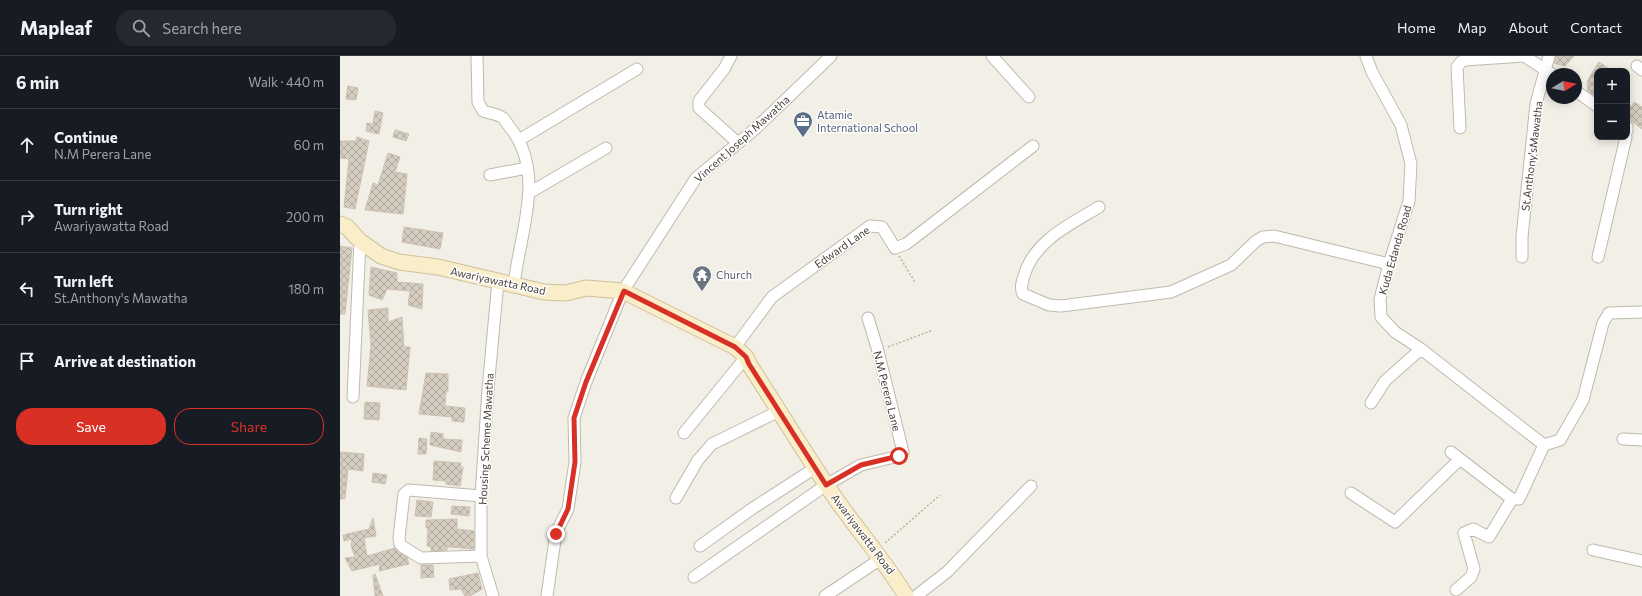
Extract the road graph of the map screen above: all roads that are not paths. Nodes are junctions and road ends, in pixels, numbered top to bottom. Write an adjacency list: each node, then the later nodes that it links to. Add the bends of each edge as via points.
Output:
1 (477, 56): 15 (street, via 478,102 483,111 502,118)
2 (731, 56): 17 (street, via 699,101 699,108)
3 (831, 56): 17 (street, Vincent Joseph Mawatha)
4 (992, 56): 12 (street)
5 (1366, 56): 28 (street, Kuda Edanda Road, via 1401,125 1411,164 1409,201)
6 (1549, 56): 7 (street, St.Anthony'sMawatha)
7 (1549, 68)
8 (637, 69): 15 (street)
9 (1546, 70): 14 (street, via 1524,56 1461,62 1457,67)
10 (1546, 79): 26 (street, St.Anthony'sMawatha, via 1536,104)
11 (1582, 95): 13 (street)
12 (1029, 97)
13 (1594, 104)
14 (1460, 128)
15 (519, 140): 20 (street)
16 (1625, 140): 27 (street)
17 (738, 143): 31 (street, Vincent Joseph Mawatha, via 696,178)
18 (1033, 146): 34 (street, Edward Lane, via 906,244 895,248 882,227 870,226 772,297)
19 (606, 148): 22 (street)
20 (527, 168): 21 (street); 22 (street)
21 (490, 175)
22 (529, 194): 30 (street)
23 (1099, 207): 28 (street, via 1058,232 1041,246 1025,271 1021,288 1023,294 1054,306 1171,292 1230,265 1256,241 1274,236)
24 (340, 224): 25 (street, Awariyawatta Road, via 347,227)
25 (360, 241): 29 (street, Awariyawatta Road, via 381,256 399,262 438,267); 37 (street)
26 (1522, 257)
27 (1598, 257)
28 (1389, 264): 35 (street, Kuda Edanda Road, via 1380,299 1381,317 1395,332)
29 (498, 281): 30 (street, Awariyawatta Road); 48 (street, Housing Scheme Mawatha)
30 (514, 285): 31 (street, Awariyawatta Road, via 544,292 566,293 586,288)
31 (624, 291): 34 (street, Awariyawatta Road); 60 (street, Vincent Joseph Mawatha, via 586,382 574,418 575,462 568,509 556,534)
32 (1642, 312): 43 (street, via 1609,313 1603,323 1583,400 1560,440)
33 (868, 318): 45 (street, N.M Perera Lane, via 903,452 899,456 861,465)
34 (735, 347): 36 (street, Awariyawatta Road)
35 (1421, 349): 38 (street, via 1385,381); 43 (street, Kuda Edanda Road)
36 (746, 357): 39 (street, Awariyawatta Road); 40 (street)
37 (353, 396)
38 (1371, 403)
39 (779, 411): 44 (street, Awariyawatta Road); 49 (street, via 712,444 698,460)
40 (684, 433)
41 (1623, 439): 42 (street)
42 (1642, 440)
43 (1544, 445): 50 (street, via 1519,499)
44 (815, 468): 45 (street, Awariyawatta Road); 51 (street)
45 (826, 485): 53 (street, Awariyawatta Road); 56 (street)
46 (1031, 486): 58 (street, via 947,572)
47 (1351, 493): 50 (street, via 1395,522 1455,456)
48 (482, 496): 54 (street, Housing Scheme Mawatha); 54 (street, via 408,490 404,494 399,538 403,547 421,558)
49 (676, 498)
50 (1512, 499): 57 (street, via 1489,537 1473,529 1464,534 1474,569 1471,577)
51 (700, 546)
52 (1593, 550): 55 (street)
53 (879, 555): 58 (street, Awariyawatta Road); 61 (street)
54 (481, 556): 59 (street, Housing Scheme Mawatha)
55 (1642, 561)
56 (694, 577)
57 (1456, 590)
58 (906, 595)
59 (493, 596)
60 (547, 596)
61 (825, 596)

